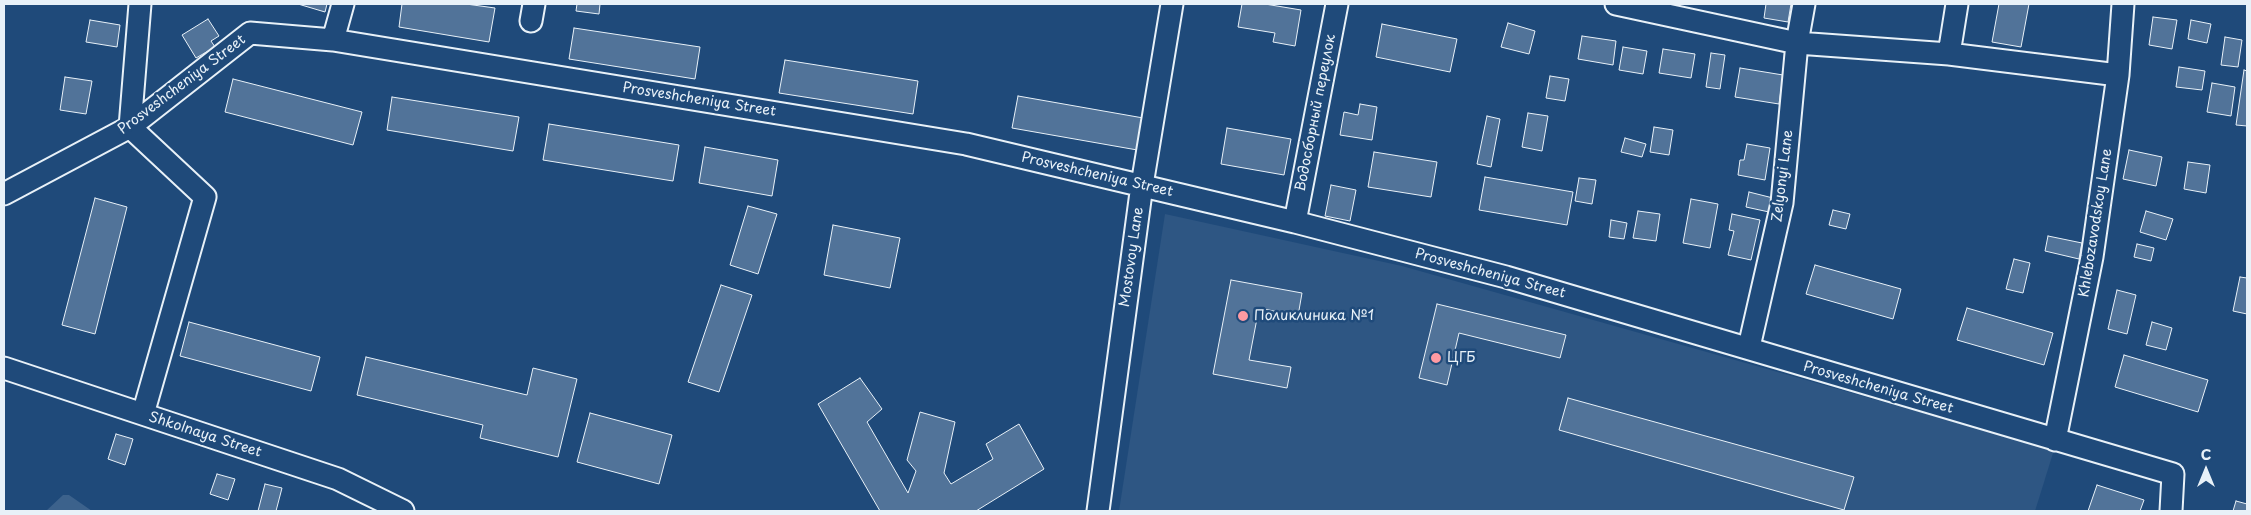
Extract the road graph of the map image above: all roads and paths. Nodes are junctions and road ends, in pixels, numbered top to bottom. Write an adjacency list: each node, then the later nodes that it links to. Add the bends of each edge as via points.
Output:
1 (140, 4): 13 (street)
2 (343, 4): 9 (street)
3 (1172, 4): 14 (street, Mostovoy Lane)
4 (1337, 4): 16 (street, Водосборный переулок)
5 (1616, 4): 10 (street)
6 (1804, 4): 10 (street, Zelyonyi Lane)
7 (1957, 4): 11 (street)
8 (2123, 4): 12 (street, Khlebozavodskoy Lane)
9 (333, 40): 13 (street, Prosveshcheniya Street, via 250,33); 14 (street, Prosveshcheniya Street, via 966,144)
10 (1797, 43): 11 (street); 17 (street, Zelyonyi Lane, via 1782,203)
11 (1949, 54): 12 (street)
12 (2118, 75): 20 (street, Khlebozavodskoy Lane, via 2092,257)
13 (130, 127): 15 (street, Prosveshcheniya Street); 19 (street, via 205,197)
14 (1142, 185): 16 (street, Prosveshcheniya Street); 22 (street, Mostovoy Lane)
15 (4, 194)
16 (1295, 222): 17 (street, Prosveshcheniya Street, via 1506,277)
17 (1748, 347): 20 (street, Prosveshcheniya Street)
18 (4, 368): 19 (street, Shkolnaya Street)
19 (143, 414): 21 (street, Shkolnaya Street, via 338,479)
20 (2055, 440): 23 (street, Prosveshcheniya Street, via 2174,474)
21 (403, 511)
22 (1098, 511)
23 (2172, 511)

